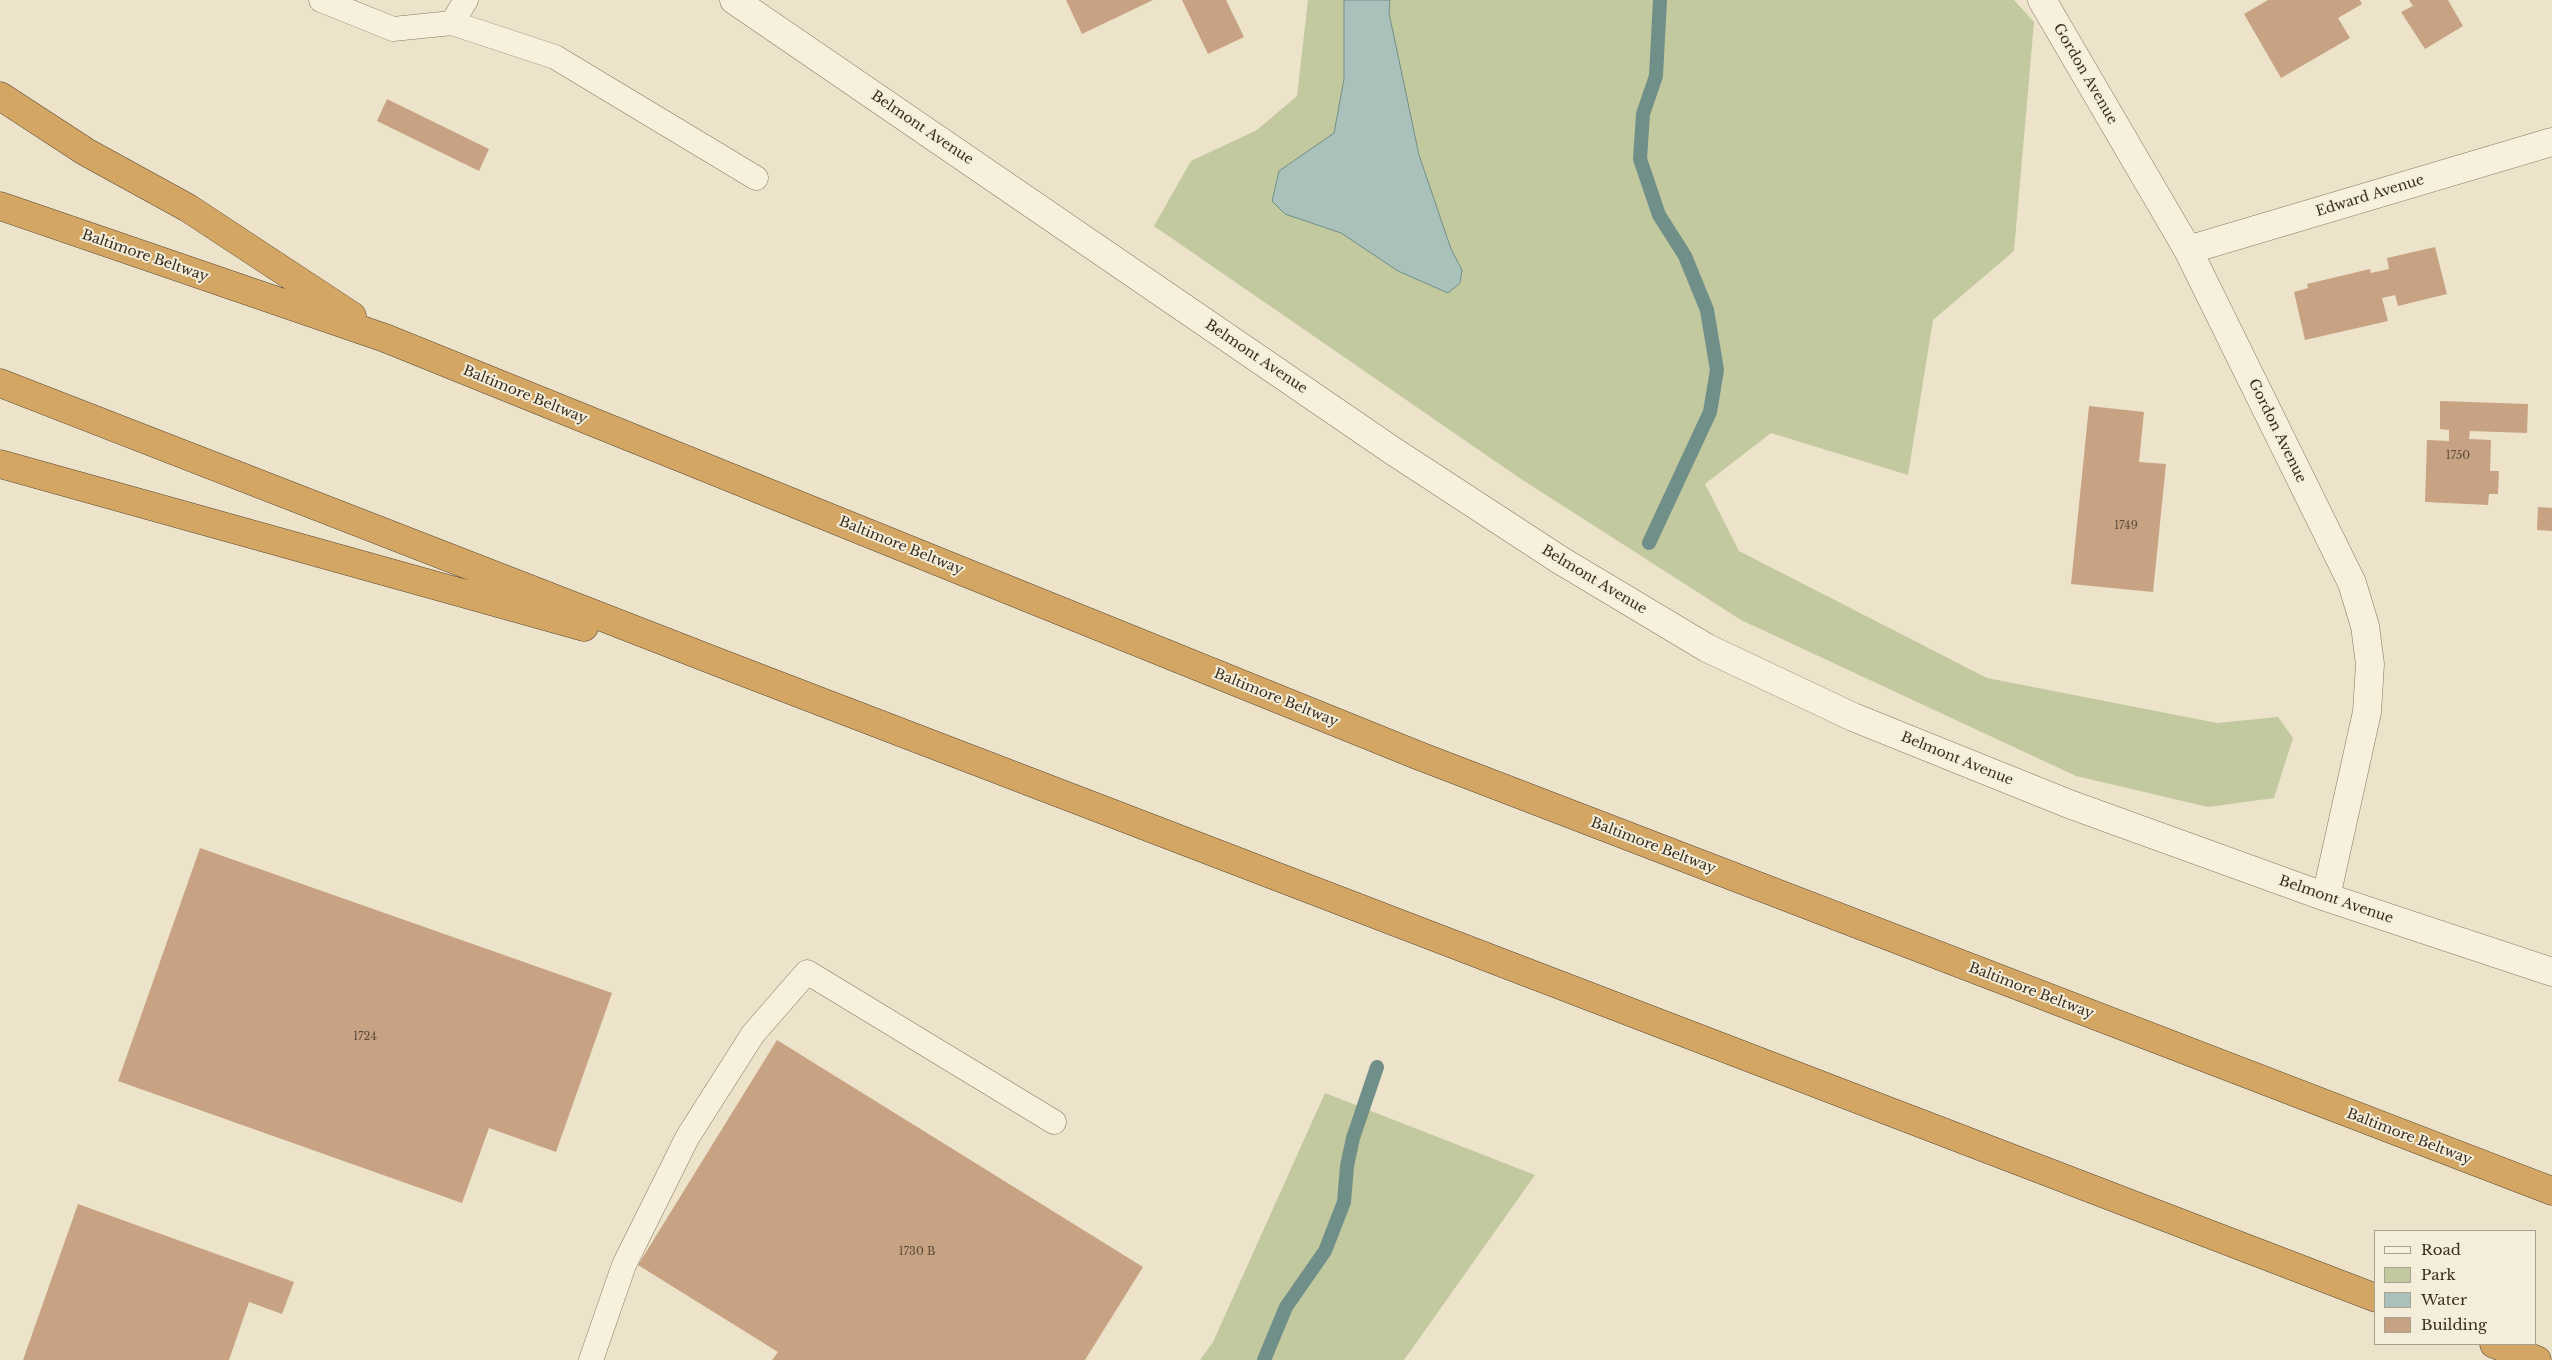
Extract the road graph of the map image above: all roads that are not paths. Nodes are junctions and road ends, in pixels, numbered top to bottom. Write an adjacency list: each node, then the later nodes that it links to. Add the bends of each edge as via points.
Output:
1 (321, 0): 5 (lane, via 393,29)
2 (466, 0): 5 (lane)
3 (734, 0): 15 (street, Belmont Avenue, via 1402,457 1560,560 1707,648 1853,717 2069,804)
4 (2042, 0): 10 (street, Gordon Avenue)
5 (452, 23): 8 (lane, via 555,57)
6 (0, 96): 11 (highway, via 86,152 188,208)
7 (2552, 142): 10 (street, Edward Avenue)
8 (756, 178)
9 (0, 206): 11 (highway, Baltimore Beltway)
10 (2188, 250): 15 (street, Gordon Avenue, via 2352,583 2365,626 2370,664 2366,712)
11 (385, 338): 18 (highway, Baltimore Beltway, via 1417,755)
12 (0, 383): 14 (highway)
13 (0, 464): 14 (highway)
14 (733, 668): 19 (highway)
15 (2326, 897): 16 (street, Belmont Avenue)
16 (2552, 972)
17 (1054, 1122): 21 (lane, via 807,972 753,1034 687,1138 624,1265)
18 (2552, 1191)
19 (2374, 1297)
20 (2497, 1345): 22 (highway)
21 (591, 1360)
22 (2537, 1360)

